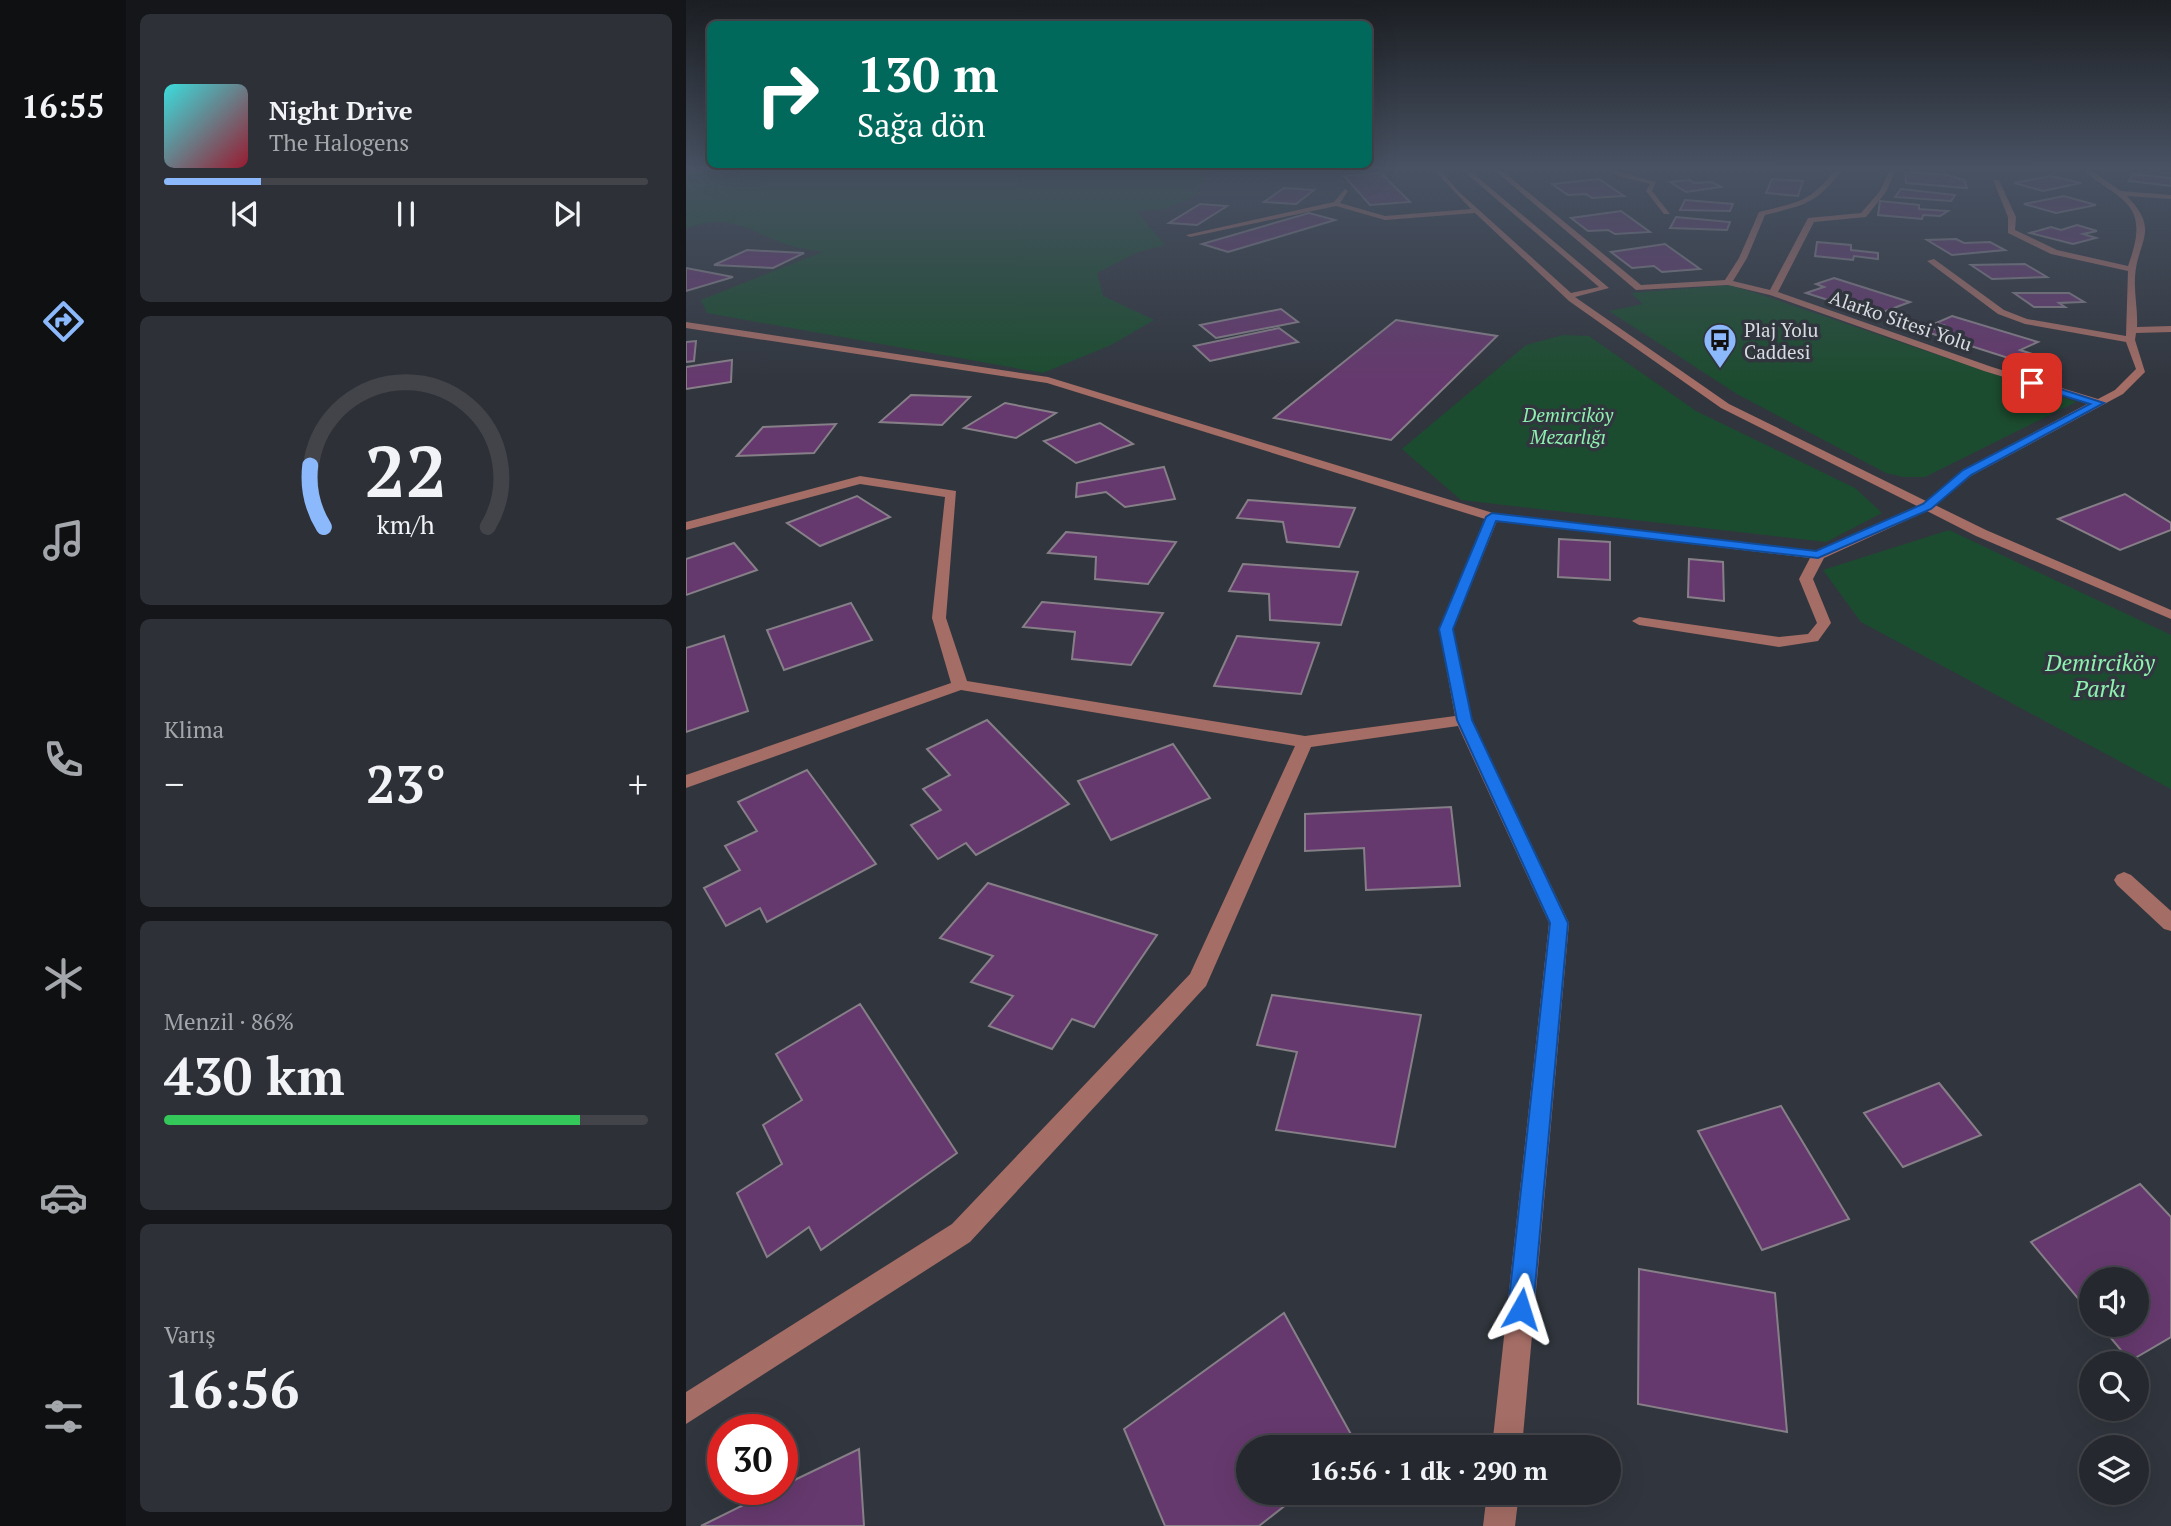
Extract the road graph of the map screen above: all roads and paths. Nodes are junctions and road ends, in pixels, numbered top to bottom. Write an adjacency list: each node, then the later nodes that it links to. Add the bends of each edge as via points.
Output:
1 (1509, 240): 12 (street)
2 (1548, 240): 12 (street, via 1605,288)
3 (1582, 240): 10 (street, Alarko Sitesi Yolu, via 1639,288)
4 (1751, 240): 10 (street)
5 (1800, 240): 11 (street)
6 (2024, 240): 9 (street, via 2058,255)
7 (2141, 240): 9 (street)
8 (1931, 261): 15 (street, Alarko Sitesi Yolu, via 2001,312 2025,321)
9 (2132, 269): 15 (street)
10 (1728, 282): 11 (street, Alarko Sitesi Yolu)
11 (1773, 293): 16 (street, Alarko Sitesi Yolu, via 1975,365)
12 (1569, 296): 17 (street, via 1725,406)
13 (686, 325): 18 (street, via 1048,380)
14 (2171, 329): 15 (street, Alarko Sitesi Yolu)
15 (2132, 335): 16 (street, via 2141,370 2119,392)
16 (2099, 403): 17 (street, via 1967,473)
17 (1927, 506): 20 (street); 21 (street)
18 (1492, 517): 20 (street); 24 (street, via 1446,629)
19 (686, 526): 23 (street, via 860,480 951,494 939,618)
20 (1818, 555): 22 (street, via 1806,579 1824,623 1813,638 1779,642)
21 (2171, 615)
22 (1639, 621)
23 (960, 685): 25 (street); 26 (street)
24 (1464, 720): 25 (street); 30 (street, via 1559,923)
25 (1305, 742): 29 (street, via 1198,980 961,1233)
26 (686, 782)
27 (2124, 880): 28 (street)
28 (2171, 923)
29 (686, 1409)
30 (1508, 1435)
31 (1502, 1505): 32 (street)
32 (1499, 1526)

